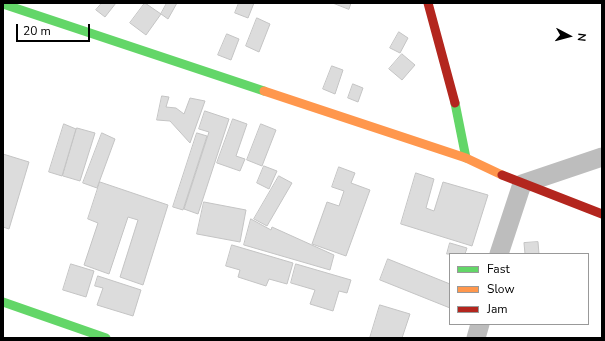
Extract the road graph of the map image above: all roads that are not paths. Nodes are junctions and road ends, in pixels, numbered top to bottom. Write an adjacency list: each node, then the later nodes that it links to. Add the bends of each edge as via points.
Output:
1 (428, 3): 4 (street, via 453,95)
2 (3, 4): 4 (street)
3 (602, 157): 5 (street)
4 (466, 158): 5 (street)
5 (522, 184): 6 (street); 7 (street)
6 (602, 214)
7 (499, 253)
8 (3, 302): 10 (street)
9 (480, 325): 11 (street)
10 (106, 338)
11 (476, 338)

